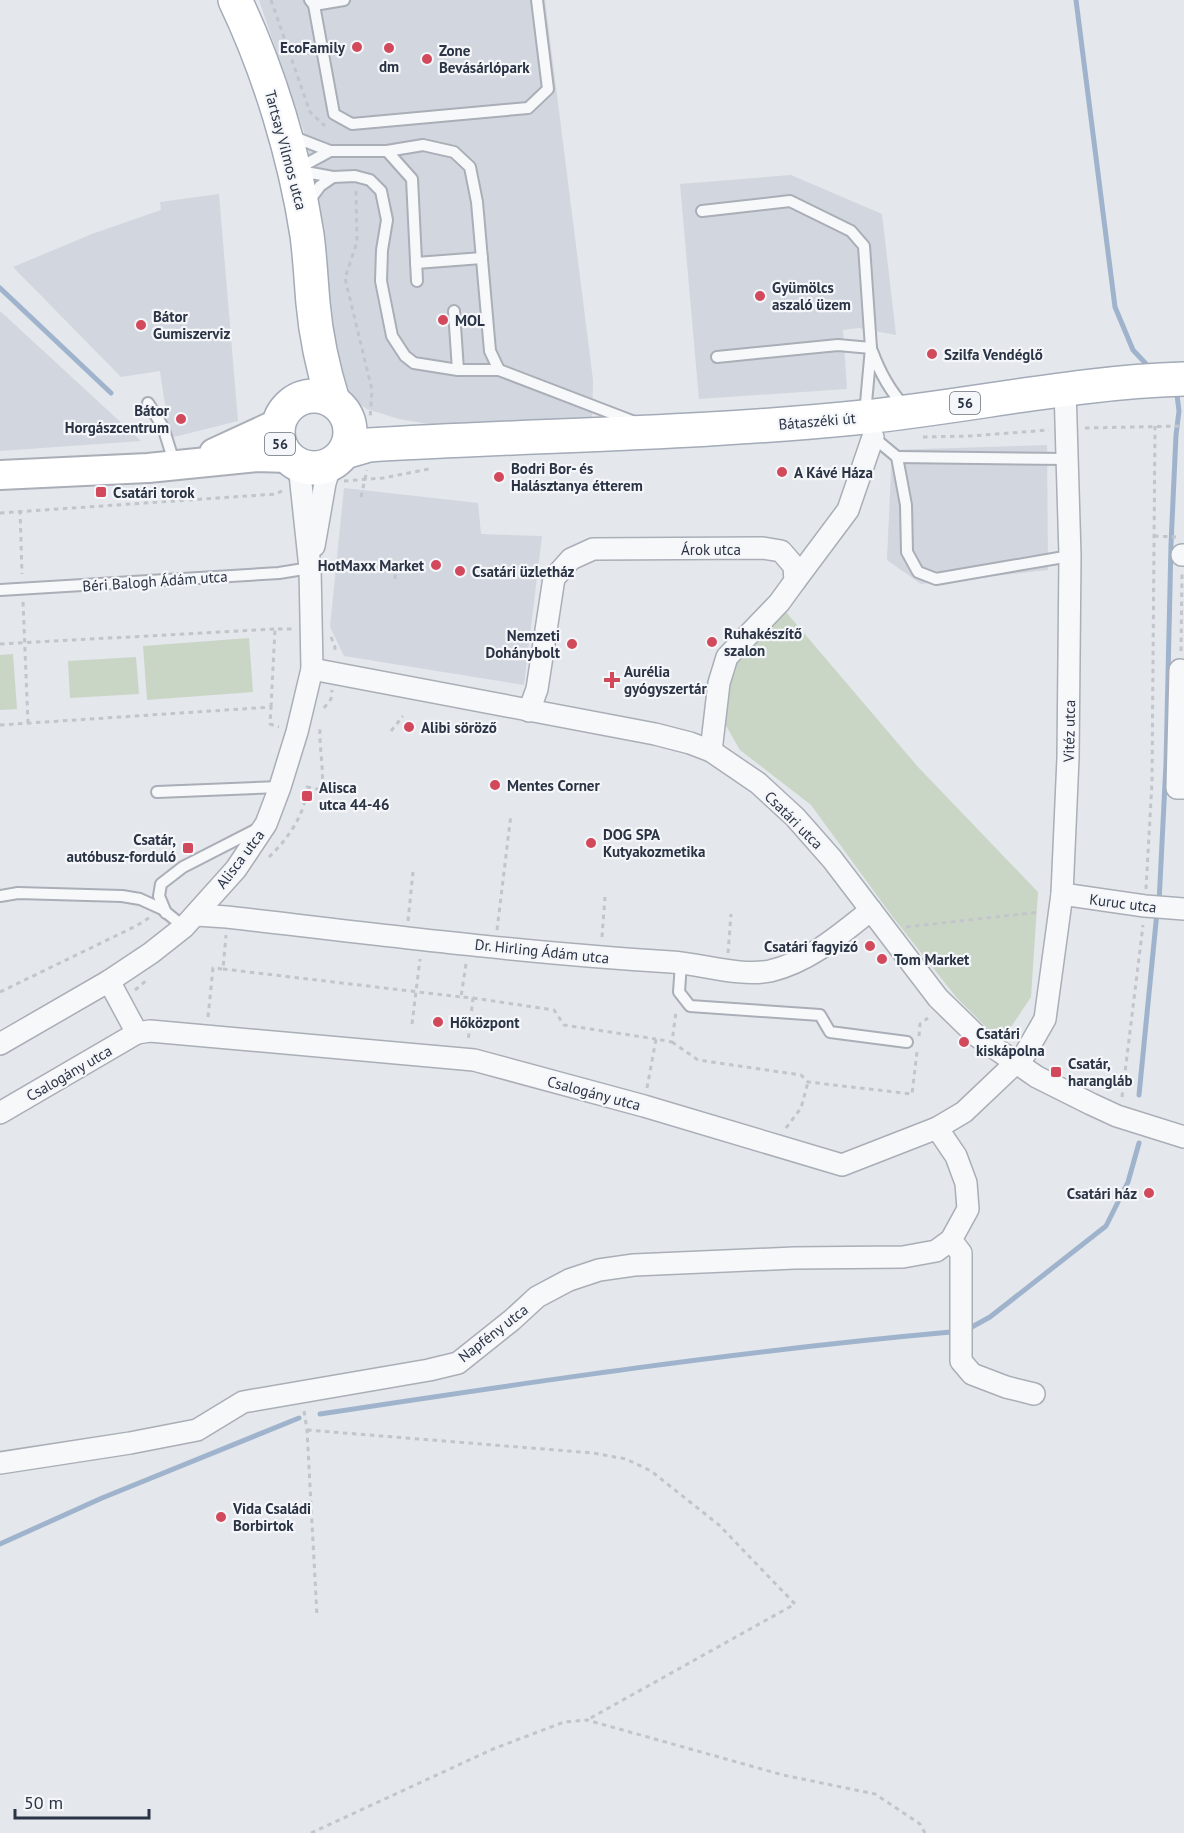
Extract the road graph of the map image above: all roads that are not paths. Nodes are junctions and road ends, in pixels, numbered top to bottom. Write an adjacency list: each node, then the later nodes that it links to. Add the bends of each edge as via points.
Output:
1 (235, 0): 5 (main road, Tartsay Vilmos utca, via 258,53)
2 (344, 0): 4 (lane)
3 (537, 0): 4 (lane, via 548,89 528,108 352,124 334,114)
4 (312, 2)
5 (280, 122): 6 (lane, via 299,139); 8 (main road, Tartsay Vilmos utca)
6 (330, 151): 7 (lane); 8 (lane)
7 (387, 151): 12 (lane, via 423,146 454,152 470,167); 13 (lane, via 411,179)
8 (294, 170): 9 (lane); 11 (main road, Tartsay Vilmos utca)
9 (333, 177): 11 (lane, via 320,186); 19 (lane, via 370,180 381,191 387,220 381,281 392,336 414,363)
10 (702, 211): 17 (lane, via 790,201 851,231 864,246)
11 (303, 212): 15 (main road, Tartsay Vilmos utca)
12 (482, 258): 13 (lane); 20 (lane, via 490,351)
13 (416, 263): 14 (lane)
14 (417, 281)
15 (313, 306): 24 (main road, via 304,366); 28 (main road)
16 (454, 311): 19 (lane)
17 (871, 348): 18 (lane, via 838,345); 25 (lane, via 880,372); 26 (lane)
18 (717, 357)
19 (458, 370): 20 (lane)
20 (499, 370): 27 (lane)
21 (1184, 379): 22 (main road, Bátaszéki út / 56)
22 (1065, 388): 25 (main road, Bátaszéki út / 56); 30 (street, Vitéz utca)
23 (148, 403): 31 (lane, via 163,427)
24 (285, 414): 28 (main road, 56, via 279,442); 28 (main road, 56, via 297,400 319,396); 31 (street, via 227,448)
25 (913, 424): 26 (main road, Bátaszéki út / 56)
26 (869, 427): 27 (main road, Bátaszéki út / 56); 29 (lane); 35 (street, via 848,510)
27 (659, 431): 28 (main road, Bátaszéki út / 56)
28 (331, 449): 31 (street); 34 (street, Alisca utca)
29 (897, 458): 30 (lane); 33 (lane, via 906,505 907,552 918,572 936,579)
30 (1067, 459): 33 (street, Vitéz utca)
31 (175, 465): 32 (street)
32 (0, 475)
33 (1070, 556): 46 (street, Vitéz utca, via 1069,737)
34 (310, 568): 36 (lane, Béri Balogh Ádám utca); 37 (street, Alisca utca)
35 (795, 581): 39 (street, Árok utca, via 794,566 787,556 763,548 593,549 571,559 554,578 537,689); 40 (street, via 727,657 719,683)
36 (0, 590)
37 (312, 669): 39 (street, Csatári utca); 41 (street, Alisca utca)
38 (1180, 670): 42 (street, via 1177,788)
39 (529, 711): 40 (street, Csatári utca, via 655,734)
40 (711, 752): 48 (street, Csatári utca, via 758,783 795,817)
41 (280, 787): 43 (lane); 44 (street, Alisca utca)
42 (1184, 788)
43 (157, 792)
44 (267, 824): 49 (lane, via 183,867 161,884 159,896); 50 (street, Alisca utca, via 236,869)
45 (0, 896): 49 (lane, via 122,896 140,899)
46 (1061, 902): 47 (street, Kuruc utca); 56 (street, Vitéz utca, via 1045,1019)
47 (1179, 909)
48 (871, 910): 51 (street, Dr. Hirling Ádám utca, via 829,944 788,966 744,972); 56 (street, Csatári utca, via 938,998 977,1036)
49 (164, 911): 50 (lane)
50 (189, 921): 51 (street, Dr. Hirling Ádám utca, via 227,917 600,958); 52 (street, Alisca utca)
51 (681, 963): 54 (lane, via 679,992 690,1006 820,1015 830,1032)
52 (109, 981): 53 (street); 55 (street, Alisca utca)
53 (137, 1034): 57 (street, Csalogány utca); 58 (street, Csalogány utca, via 150,1031 474,1060 842,1165)
54 (907, 1042)
55 (0, 1044)
56 (1016, 1064): 58 (street, Csalogány utca, via 964,1112); 59 (street, Csatári utca, via 1117,1116)
57 (0, 1113)
58 (937, 1128): 60 (street, via 956,1156 966,1183 968,1209)
59 (1184, 1137)
60 (951, 1240): 61 (street, via 961,1253 961,1361 972,1374); 62 (street, Napfény utca, via 936,1251 903,1257 794,1258 598,1270 537,1297 458,1362 243,1402 197,1430)
61 (1034, 1394)
62 (0, 1463)

